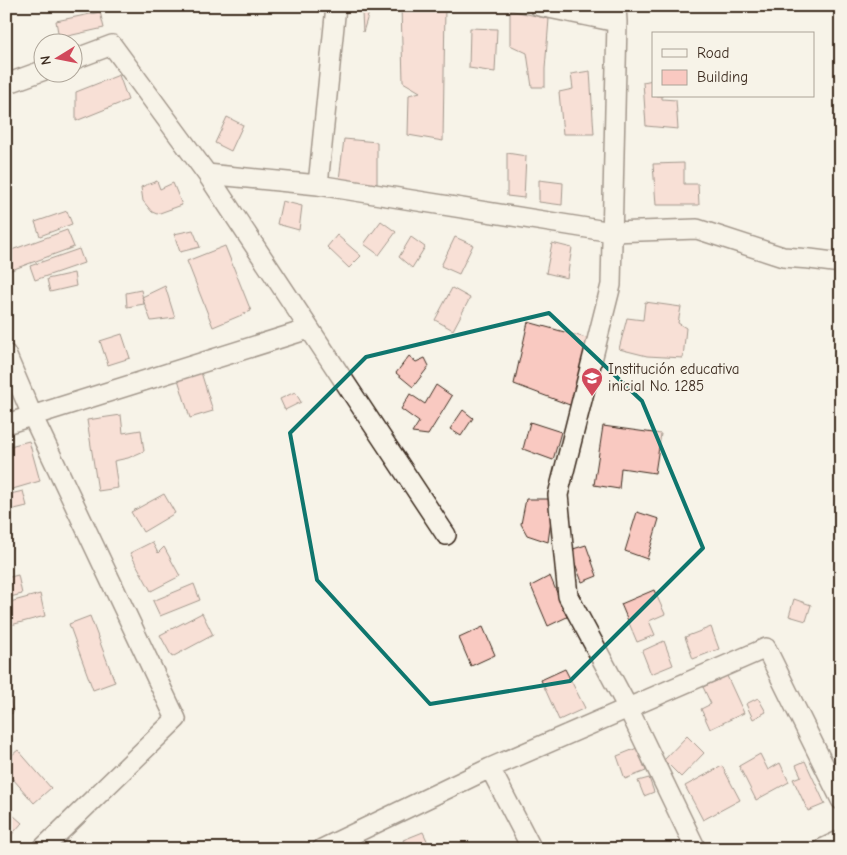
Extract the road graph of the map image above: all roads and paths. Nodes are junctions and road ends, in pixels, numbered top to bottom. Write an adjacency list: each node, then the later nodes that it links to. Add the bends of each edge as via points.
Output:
1 (336, 6): 8 (street)
2 (539, 6): 3 (street)
3 (617, 14): 9 (street)
4 (82, 56): 7 (street, via 112,45)
5 (32, 75): 6 (street)
6 (6, 84)
7 (207, 174): 8 (street); 11 (street)
8 (318, 186): 9 (street)
9 (612, 232): 10 (street, via 696,230 783,257); 16 (street, via 611,285 558,495 568,596)
10 (841, 263)
11 (309, 329): 13 (street); 15 (street)
12 (6, 354): 13 (street)
13 (32, 415): 14 (street); 20 (street, via 176,719)
14 (6, 424)
15 (446, 535)
16 (628, 708): 17 (street); 18 (street, via 766,648); 23 (street)
17 (490, 768): 21 (street); 22 (street)
18 (841, 800)
19 (841, 840): 24 (street)
20 (42, 849)
21 (322, 849)
22 (532, 849)
23 (696, 849)
24 (822, 849)

